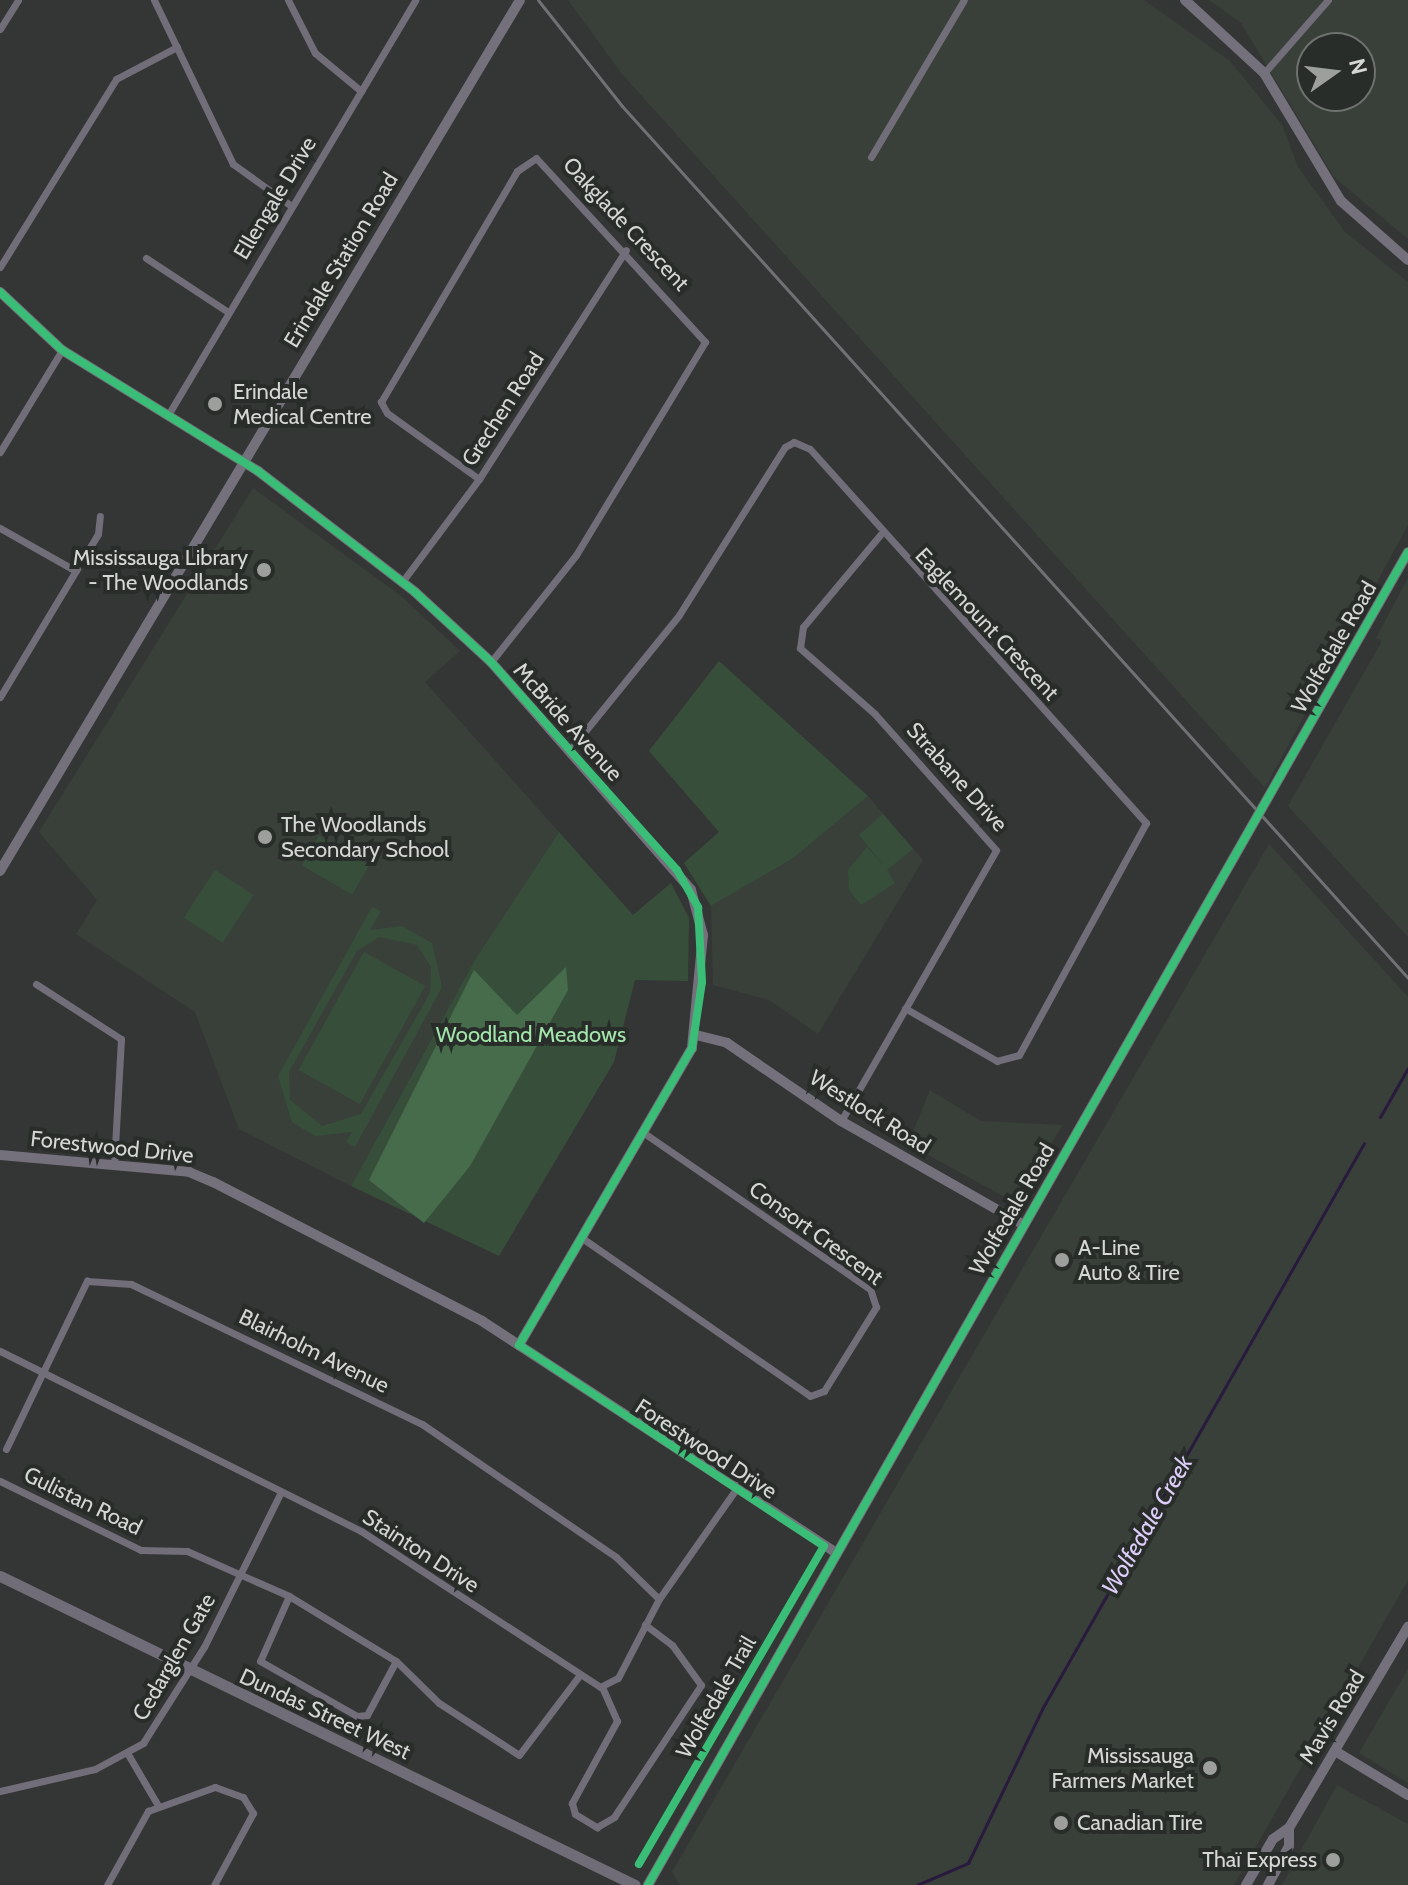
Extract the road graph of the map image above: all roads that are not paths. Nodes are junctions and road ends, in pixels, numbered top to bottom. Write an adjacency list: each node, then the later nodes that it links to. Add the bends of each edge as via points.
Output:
1 (18, 0): 9 (street)
2 (154, 0): 10 (street)
3 (288, 0): 12 (street, via 315,53)
4 (415, 0): 12 (street, Ellengale Drive)
5 (520, 0): 24 (street, Erindale Station Road)
6 (964, 0): 13 (street)
7 (1185, 0): 11 (street)
8 (1328, 0): 11 (street)
9 (0, 29)
10 (177, 47): 14 (street, via 233,164); 18 (street, via 131,65 116,79)
11 (1264, 73): 17 (street, via 1341,201)
12 (361, 91): 14 (street, Ellengale Drive)
13 (871, 157)
14 (290, 205): 20 (street, Ellengale Drive)
15 (626, 250): 25 (street, Grechen Road); 25 (street, Oakglade Crescent, via 536,158 517,171 381,402 387,413); 32 (street, Oakglade Crescent, via 705,342 576,555)
16 (146, 258): 20 (street)
17 (1408, 260)
18 (0, 267)
19 (0, 292): 21 (street, McBride Avenue)
20 (228, 312): 22 (street, Ellengale Drive)
21 (62, 350): 22 (street, McBride Avenue); 23 (street)
22 (168, 415): 24 (street, McBride Avenue)
23 (1, 449)
24 (243, 462): 31 (street, McBride Avenue); 35 (street, Erindale Station Road)
25 (479, 479): 31 (street, Grechen Road)
26 (100, 516): 30 (street)
27 (0, 528): 30 (street)
28 (880, 535): 34 (street, Eaglemount Crescent, via 810,449 794,442 785,447 679,615); 37 (street, Strabane Drive, via 803,627 800,648 875,714 996,850); 37 (street, Eaglemount Crescent, via 1147,832 1019,1055 997,1061)
29 (1408, 552): 43 (street, Wolfedale Road)
30 (76, 571): 33 (street)
31 (402, 582): 32 (street, McBride Avenue)
32 (491, 662): 34 (street, McBride Avenue)
33 (0, 697)
34 (569, 751): 38 (street, McBride Avenue, via 677,870 698,907)
35 (0, 871)
36 (36, 984): 42 (street, via 121,1039)
37 (905, 1008): 39 (street, Strabane Drive)
38 (696, 1035): 39 (street, Westlock Road, via 727,1043); 40 (street, McBride Avenue)
39 (841, 1121): 43 (street, Westlock Road)
40 (642, 1132): 44 (street, McBride Avenue); 44 (street, Consort Crescent, via 870,1289 876,1307 824,1391 810,1396)
41 (0, 1155): 42 (street, Forestwood Drive)
42 (114, 1163): 45 (street, Forestwood Drive, via 213,1182)
43 (1024, 1225): 52 (street, Wolfedale Road)
44 (582, 1238): 45 (street, McBride Avenue)
45 (519, 1345): 51 (street, Forestwood Drive)
46 (0, 1351): 47 (street, Stainton Drive)
47 (41, 1373): 48 (street, Blairholm Avenue); 50 (street, Stainton Drive); 56 (street, Blairholm Avenue, via 87,1281 148,1289 422,1424 616,1557)
48 (6, 1449)
49 (0, 1481): 53 (street, Gulistan Road, via 141,1550 187,1551)
50 (281, 1492): 53 (street, Cedarglen Gate); 61 (street, Stainton Drive, via 361,1531)
51 (734, 1492): 52 (street, Forestwood Drive); 56 (street)
52 (836, 1553): 72 (street, Wolfedale Road)
53 (243, 1573): 55 (street, Gulistan Road); 60 (street, Cedarglen Gate)
54 (0, 1576): 60 (main road, Dundas Street West)
55 (289, 1596): 59 (street, Gulistan Road); 59 (street, via 260,1661 357,1716 367,1715)
56 (659, 1599): 57 (street)
57 (645, 1625): 62 (street, via 618,1678); 62 (street, via 672,1645 701,1685 614,1817 597,1827 575,1814 572,1803 617,1721)
58 (1408, 1627): 63 (street, Mavis Road)
59 (396, 1661): 61 (street, Gulistan Road, via 439,1703 519,1755)
60 (191, 1670): 64 (street, Cedarglen Gate); 71 (main road, Dundas Street West)
61 (579, 1676): 62 (street, Stainton Drive)
62 (602, 1687)
63 (1335, 1751): 66 (street); 68 (street, Mavis Road)
64 (129, 1756): 65 (street, via 27,1789); 67 (street)
65 (0, 1791)
66 (1408, 1795)
67 (157, 1804): 69 (street); 70 (street, via 207,1787 253,1804)
68 (1289, 1828): 73 (street, Mavis Road, via 1273,1839); 74 (street, Mavis Road, via 1289,1846)
69 (107, 1885)
70 (214, 1885)
71 (635, 1885)
72 (648, 1885)
73 (1246, 1885)
74 (1268, 1885)

